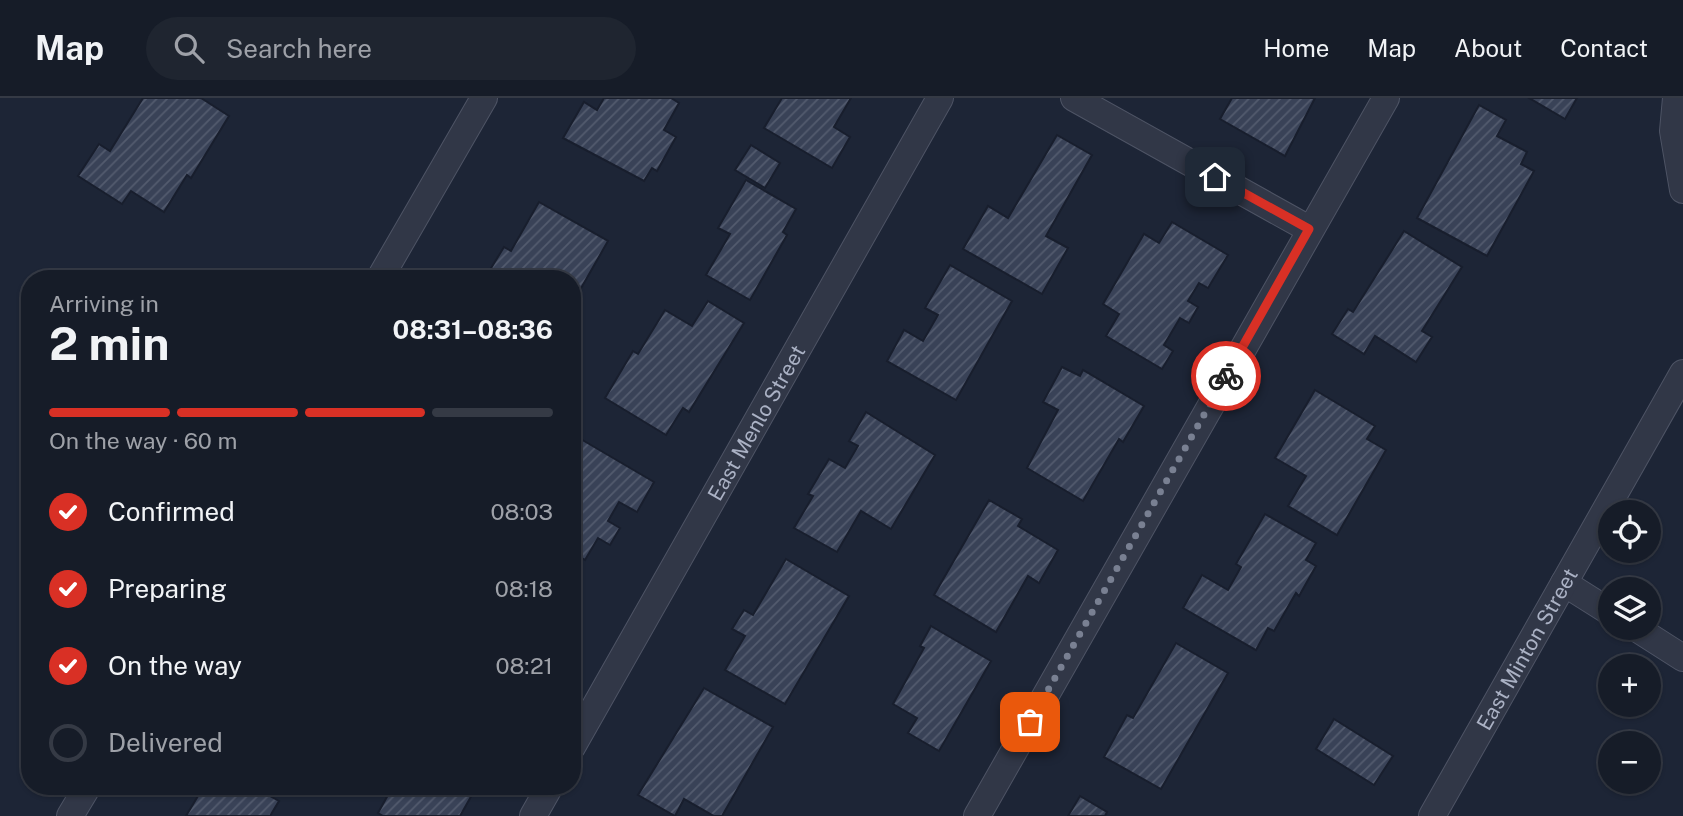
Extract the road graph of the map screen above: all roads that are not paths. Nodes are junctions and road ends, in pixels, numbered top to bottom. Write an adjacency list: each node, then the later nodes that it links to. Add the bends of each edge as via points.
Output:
1 (484, 98): 8 (street)
2 (940, 98): 14 (street, East Menlo Street)
3 (1074, 98): 7 (street)
4 (1385, 98): 7 (street)
5 (1676, 98): 6 (street, via 1673,131)
6 (1683, 190)
7 (1309, 229): 19 (street)
8 (385, 270)
9 (1683, 373): 10 (street, East Minton Street)
10 (1564, 583): 11 (street); 20 (street, East Minton Street)
11 (1598, 604)
12 (1655, 640): 13 (street)
13 (1683, 658)
14 (581, 731)
15 (83, 795): 17 (street)
16 (545, 795): 18 (street)
17 (70, 816)
18 (533, 816)
19 (977, 816)
20 (1432, 816)

